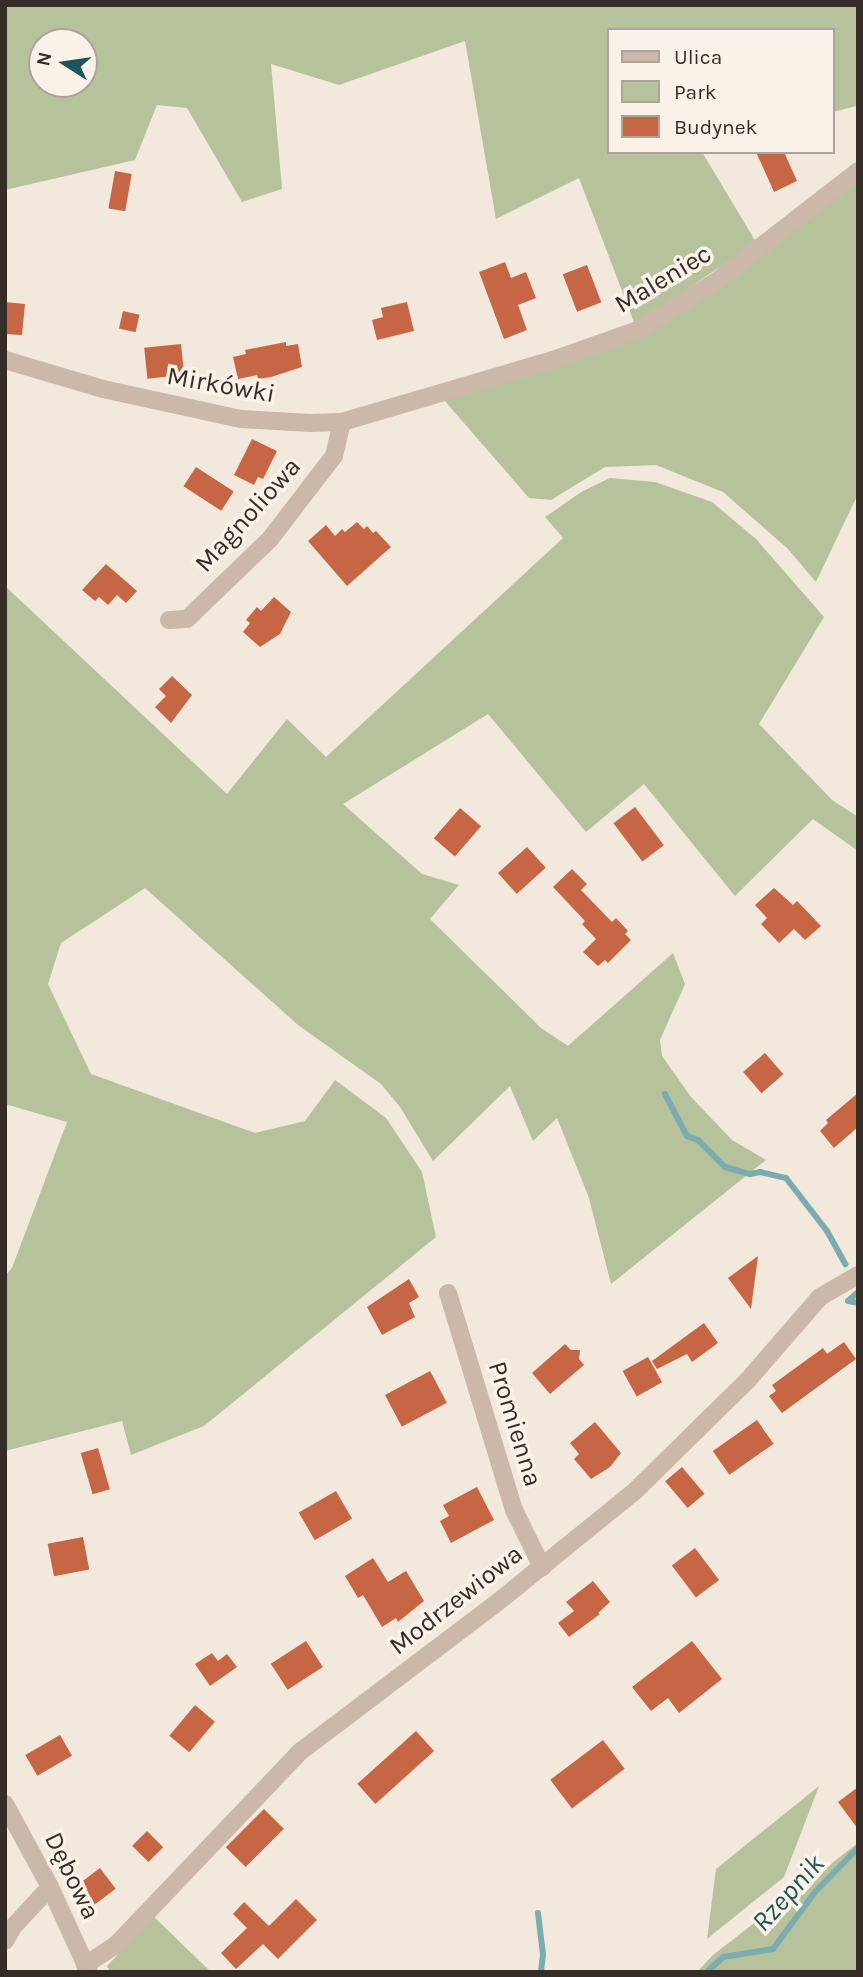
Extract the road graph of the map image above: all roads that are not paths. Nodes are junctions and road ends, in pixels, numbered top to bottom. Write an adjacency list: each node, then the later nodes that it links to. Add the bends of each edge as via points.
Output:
1 (858, 171): 3 (street, Maleniec, via 715,282 638,330 553,360)
2 (5, 360): 4 (street, Mirkówki, via 103,389 241,419)
3 (430, 394): 4 (street, Mirkówki)
4 (342, 422): 5 (street, Magnoliowa, via 334,456 270,539 187,619)
5 (169, 621)
6 (858, 1275): 8 (street, Modrzewiowa, via 820,1297 747,1381 636,1490)
7 (448, 1293): 8 (street, Promienna, via 514,1510)
8 (542, 1567): 12 (street, Modrzewiowa, via 301,1751 116,1945)
9 (5, 1804): 10 (street, Dębowa)
10 (50, 1887): 11 (street); 12 (street, Dębowa)
11 (5, 1941)
12 (87, 1968)

